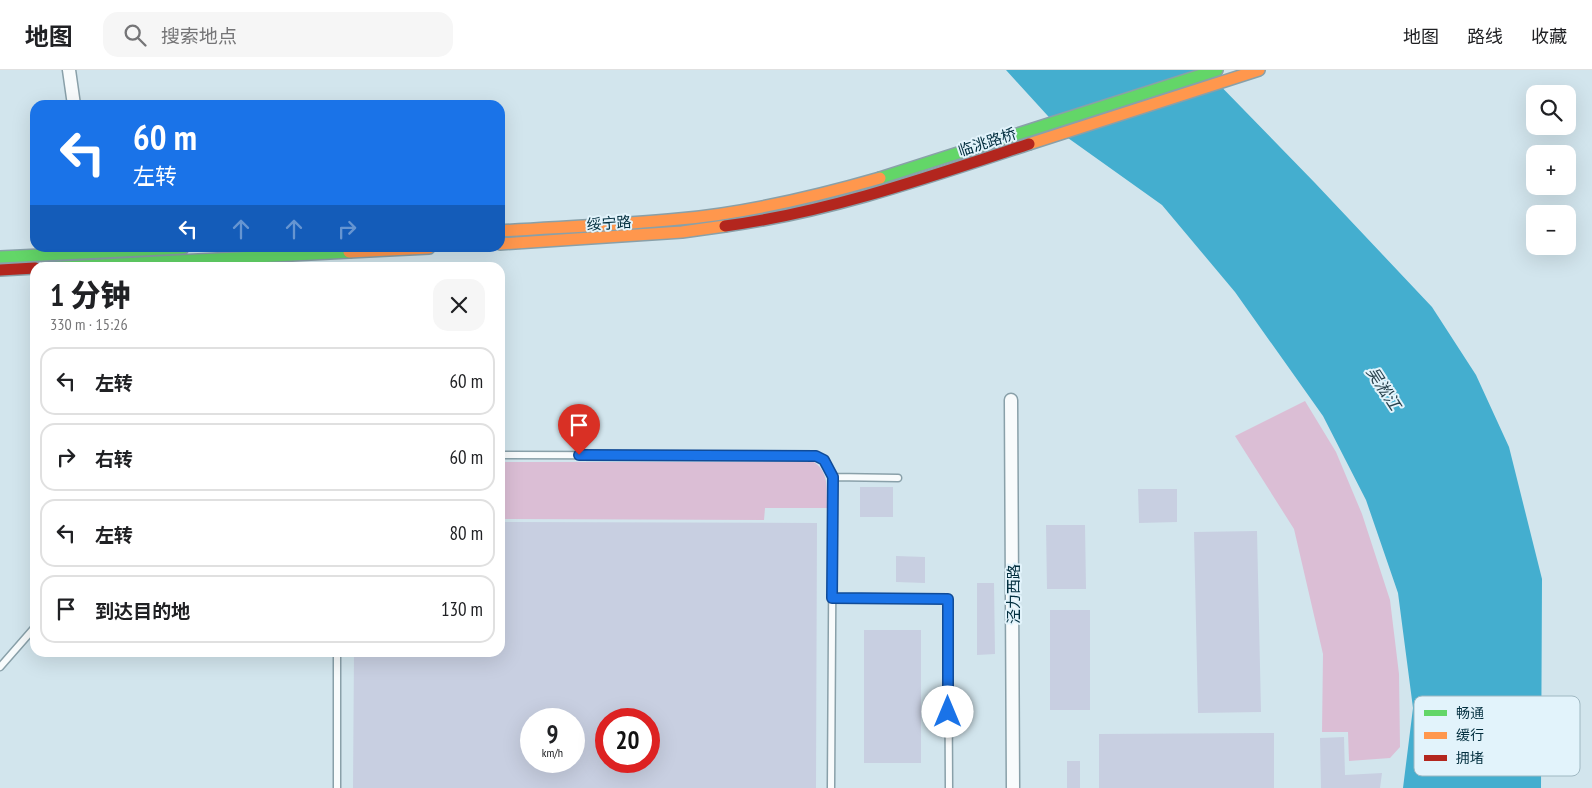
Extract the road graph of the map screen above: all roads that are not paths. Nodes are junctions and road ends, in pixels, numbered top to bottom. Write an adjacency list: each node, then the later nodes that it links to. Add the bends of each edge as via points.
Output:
1 (69, 70): 4 (street)
2 (1217, 70): 5 (main road, 临洮路桥, via 853,186 786,203)
3 (1259, 70): 6 (main road, 临洮路桥, via 857,199 789,216)
4 (73, 100)
5 (718, 215): 7 (main road, 绥宁路, via 632,224)
6 (720, 228): 8 (main road, 绥宁路)
7 (505, 231)
8 (505, 244)
9 (66, 252): 11 (main road)
10 (352, 252): 12 (main road)
11 (0, 257)
12 (160, 262)
13 (30, 268): 14 (main road)
14 (0, 270)
15 (1011, 400): 26 (street, 泾力西路)
16 (505, 455): 17 (lane, via 816,456 824,460)
17 (833, 477): 18 (lane); 19 (lane)
18 (898, 478)
19 (832, 598): 24 (lane); 25 (lane, via 948,599)
20 (30, 633): 22 (lane)
21 (337, 657): 23 (lane)
22 (0, 667)
23 (337, 788)
24 (832, 788)
25 (948, 788)
26 (1013, 788)

